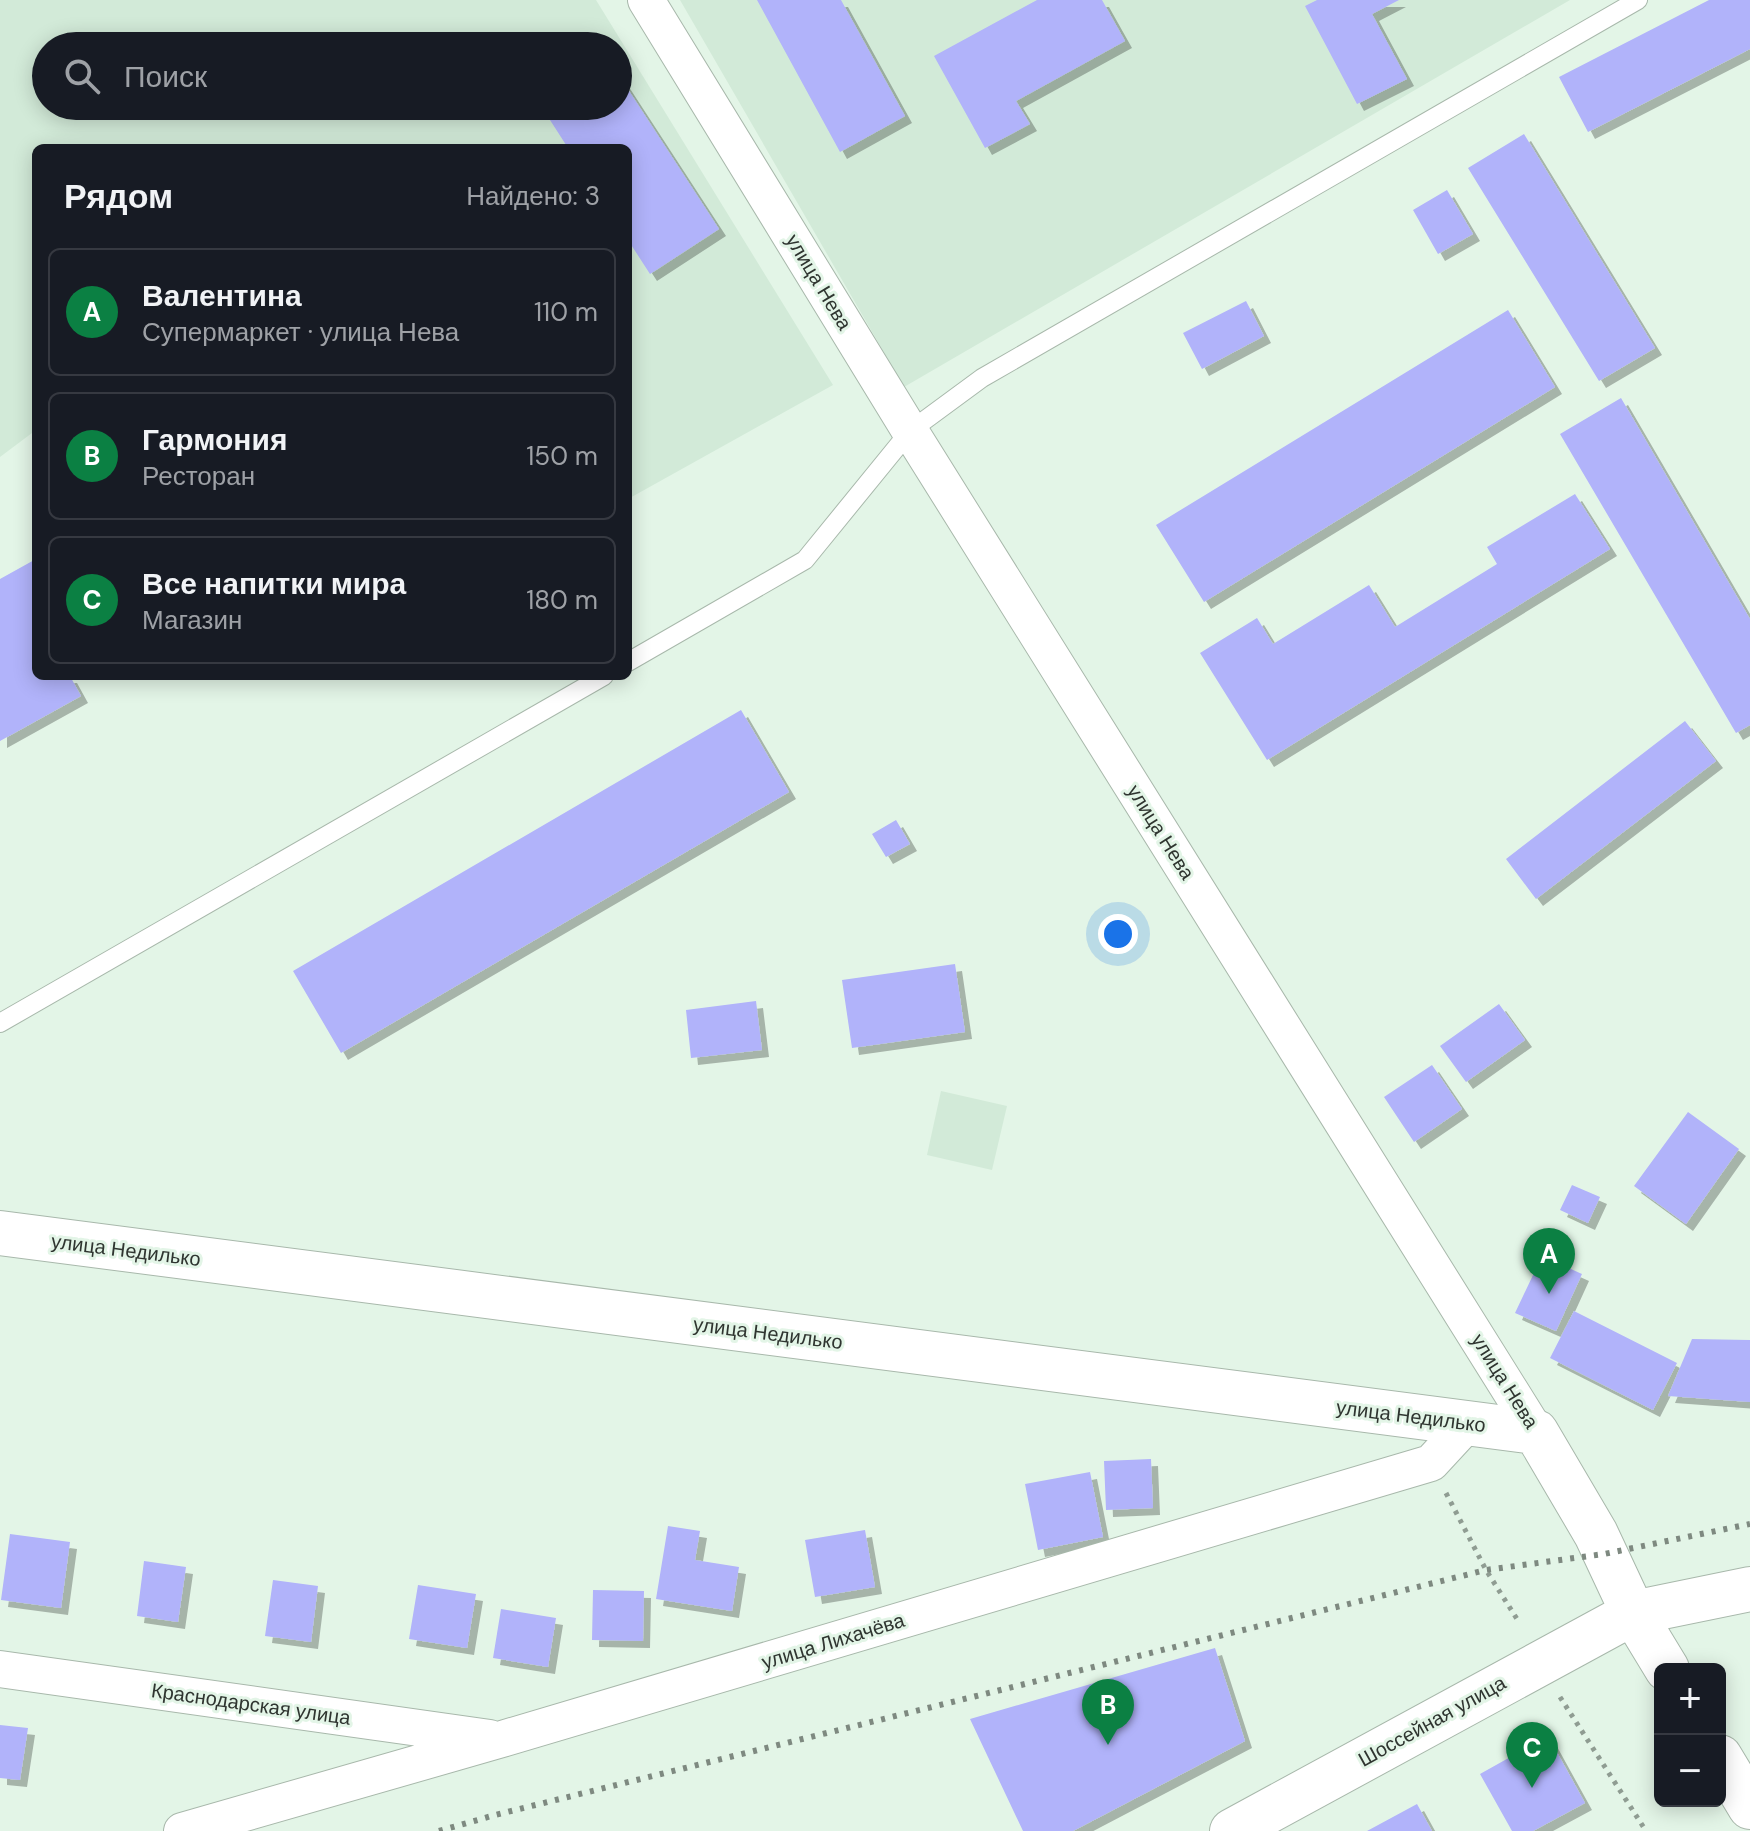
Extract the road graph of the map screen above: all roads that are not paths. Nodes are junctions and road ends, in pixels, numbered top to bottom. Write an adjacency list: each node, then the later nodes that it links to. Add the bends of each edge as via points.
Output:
1 (646, 0): 3 (street, улица Нева)
2 (1638, 0): 3 (lane, via 982,378)
3 (910, 431): 4 (lane, via 805,560); 9 (street, улица Нева)
4 (632, 660)
5 (597, 680): 6 (lane)
6 (0, 1023)
7 (0, 1233): 8 (main road, улица Недилько)
8 (1468, 1423): 9 (main road, улица Недилько); 14 (street, улица Лихачёва, via 1431,1463)
9 (1536, 1432): 11 (main road, улица Нева, via 1596,1534)
10 (1750, 1589): 11 (main road, Шоссейная улица)
11 (1633, 1613): 12 (main road, улица Нева); 18 (main road, Шоссейная улица)
12 (1663, 1663)
13 (0, 1669): 14 (street, Краснодарская улица)
14 (502, 1739): 17 (street, улица Лихачёва)
15 (1726, 1767): 16 (main road)
16 (1750, 1807)
17 (182, 1831)
18 (1232, 1831)

